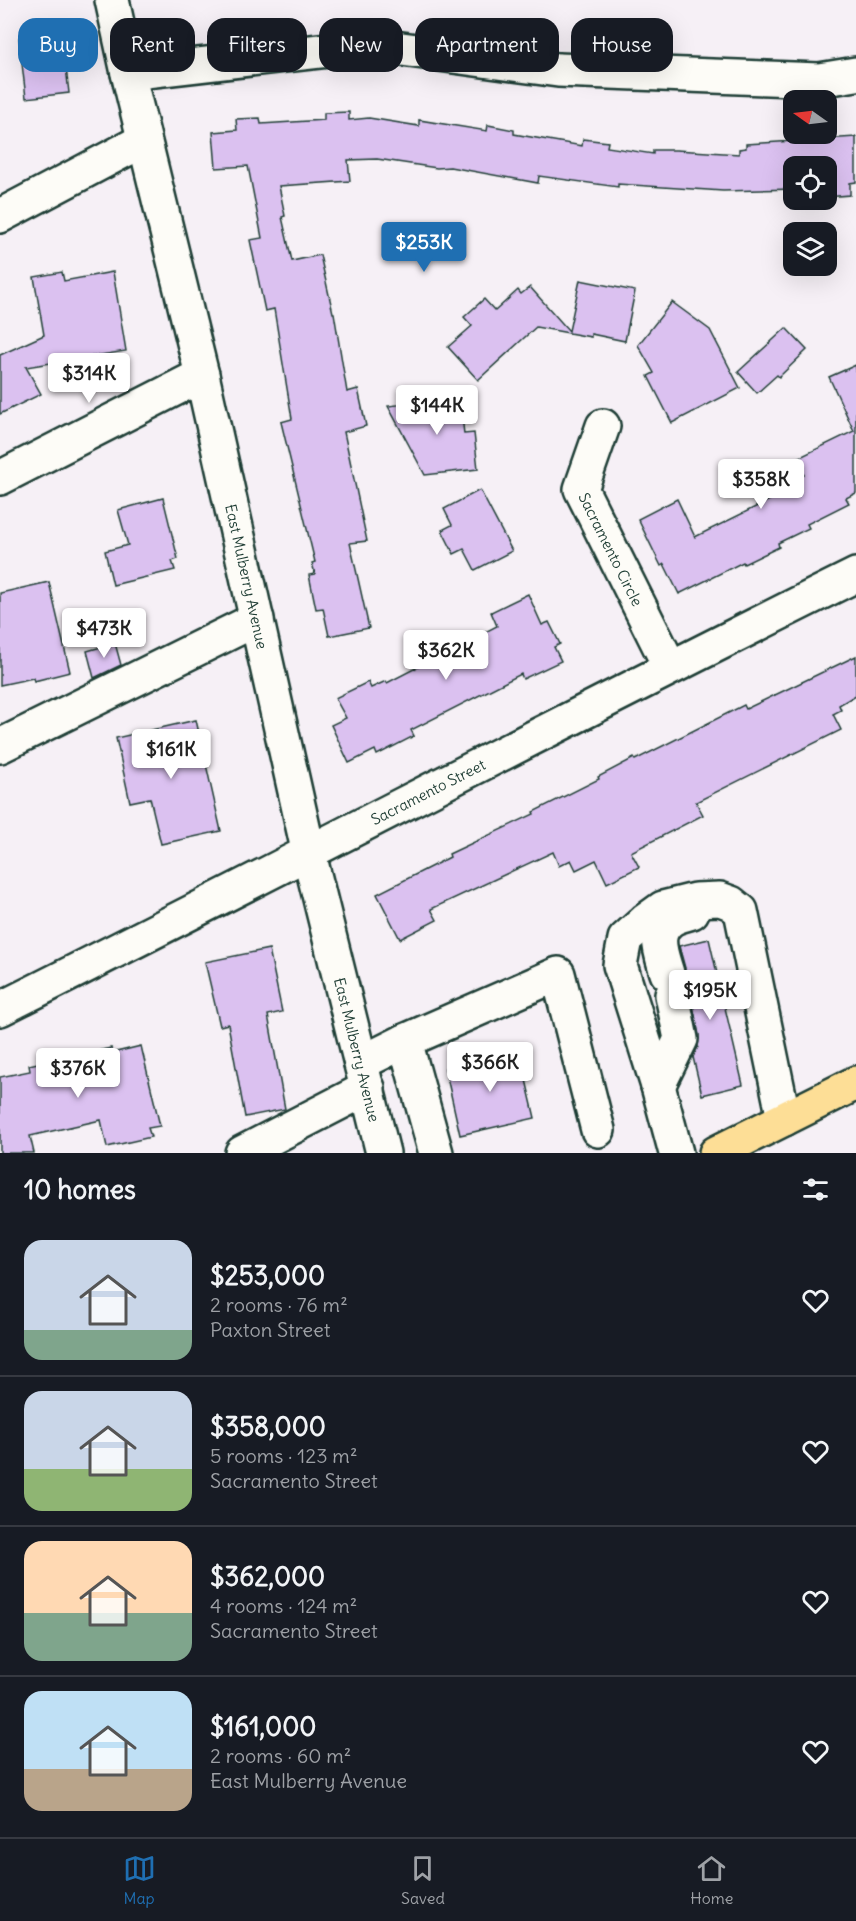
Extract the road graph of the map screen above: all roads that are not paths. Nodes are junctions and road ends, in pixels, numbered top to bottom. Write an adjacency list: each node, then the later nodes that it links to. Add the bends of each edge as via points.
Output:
1 (112, 0): 2 (street, East Mulberry Avenue)
2 (128, 73): 3 (street, via 372,45 558,70 819,80); 4 (street, East Mulberry Avenue)
3 (856, 74)
4 (144, 140): 5 (street); 6 (street, East Mulberry Avenue)
5 (0, 216)
6 (202, 375): 8 (street); 10 (street, East Mulberry Avenue)
7 (603, 426): 11 (street, Sacramento Circle, via 581,489)
8 (0, 478)
9 (856, 575): 11 (street, Sacramento Street)
10 (256, 619): 12 (street); 13 (street, East Mulberry Avenue)
11 (670, 667): 13 (street, Sacramento Street)
12 (0, 746)
13 (309, 854): 15 (street, Sacramento Street); 17 (street, East Mulberry Avenue)
14 (745, 933): 19 (street, via 719,911 695,911 674,918 665,926 658,946 681,1038); 19 (street, via 741,911 731,903 720,899 695,900 663,908 625,939 620,965); 20 (street)
15 (0, 1010)
16 (405, 1041): 17 (street); 21 (street, via 558,974); 24 (street)
17 (364, 1076): 22 (street); 23 (street, East Mulberry Avenue)
18 (856, 1083): 20 (main road)
19 (658, 1086): 25 (street)
20 (784, 1119): 26 (main road)
21 (598, 1130)
22 (242, 1153)
23 (383, 1153)
24 (436, 1153)
25 (676, 1153)
26 (716, 1153)

